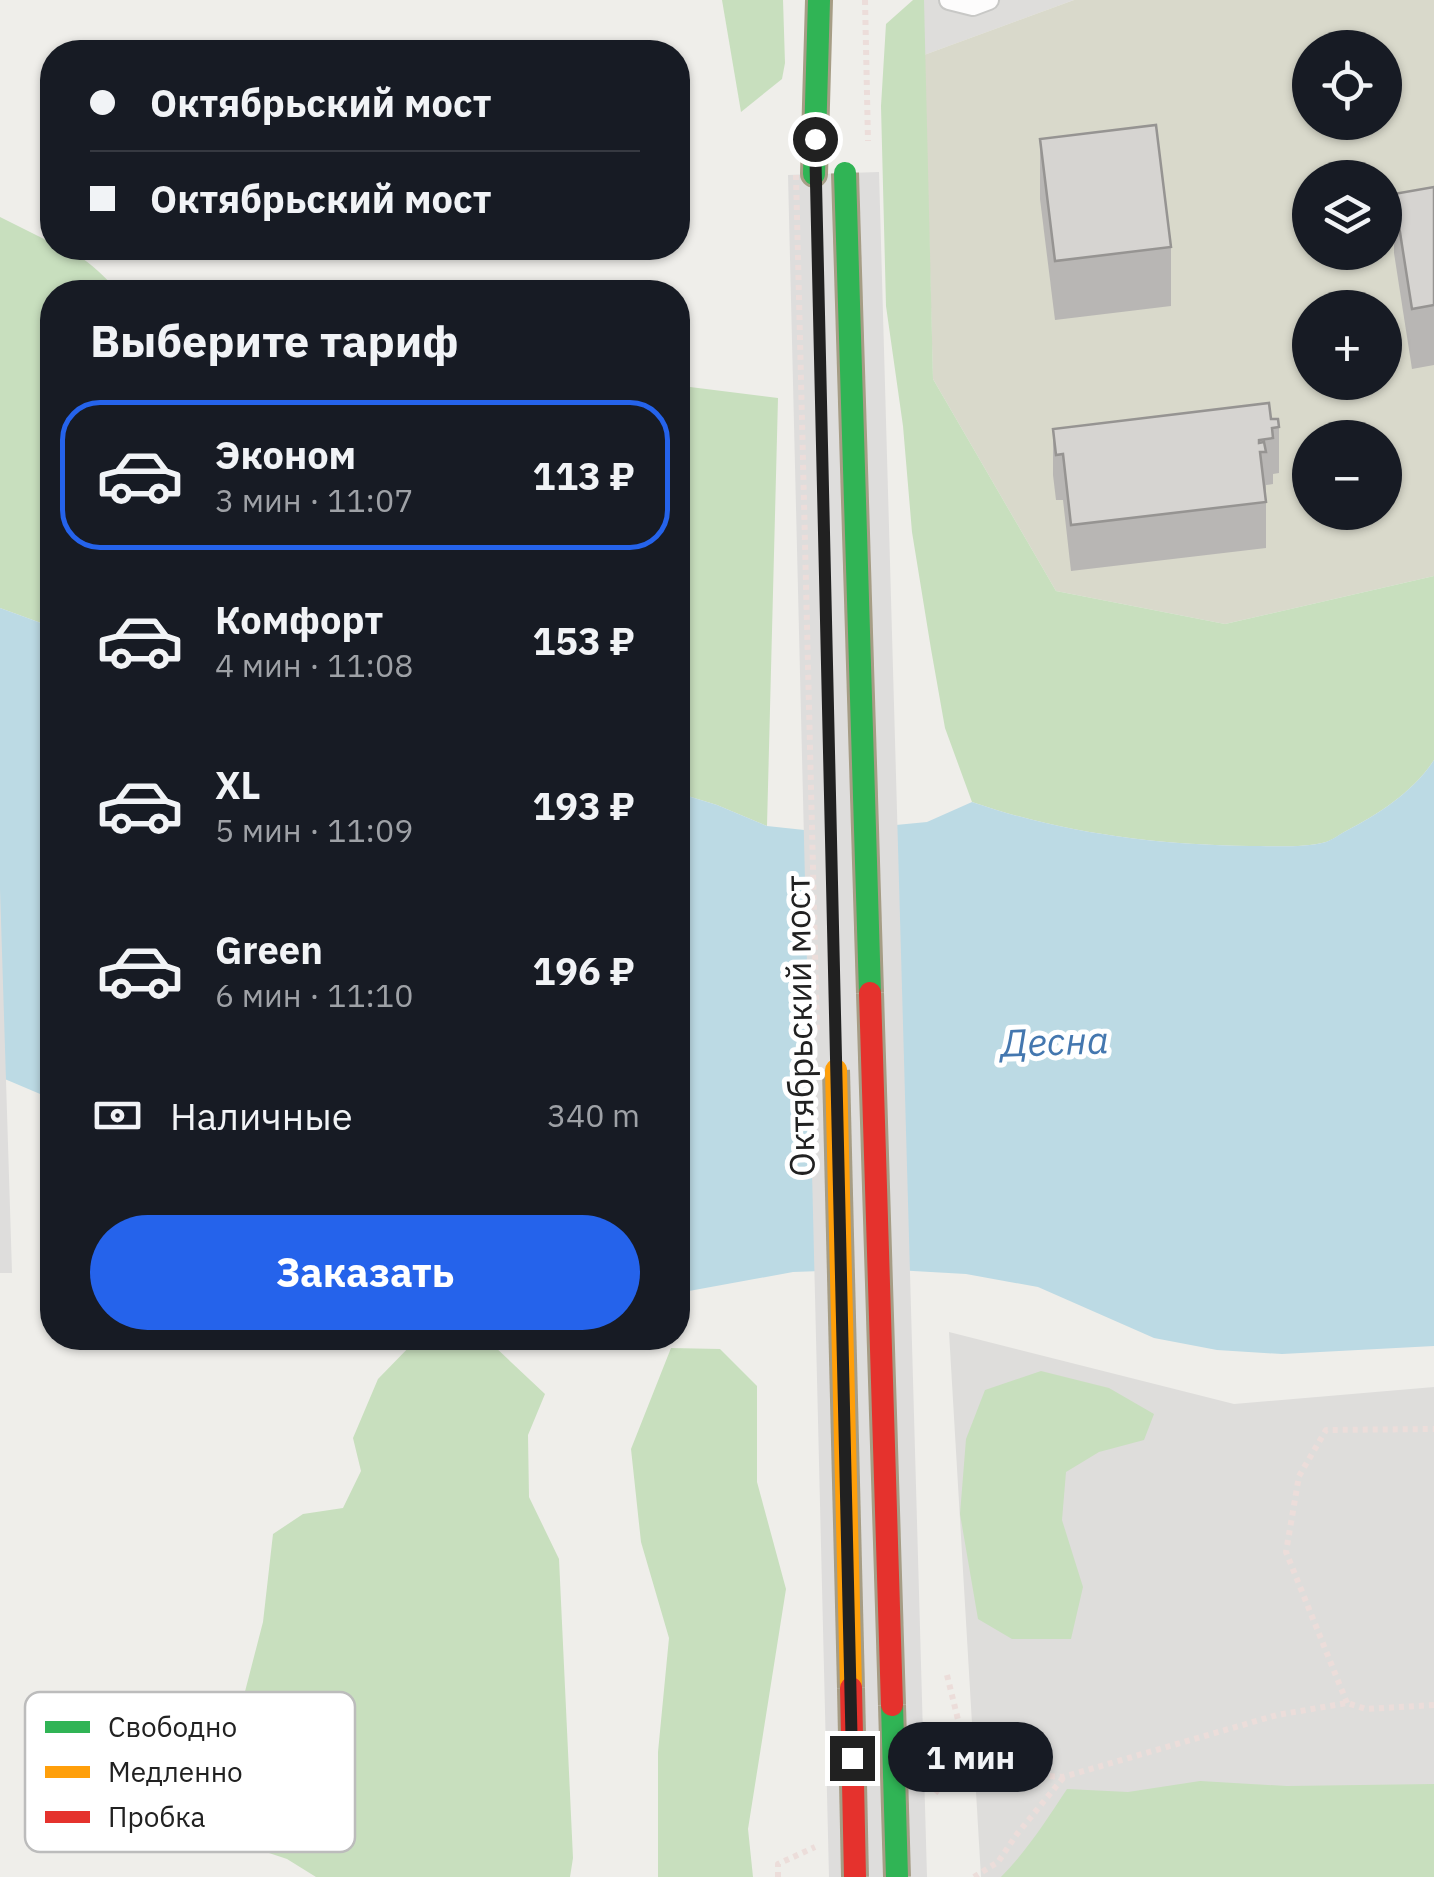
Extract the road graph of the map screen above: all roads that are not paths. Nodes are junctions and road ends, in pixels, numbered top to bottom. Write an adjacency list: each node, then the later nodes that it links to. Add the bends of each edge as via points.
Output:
1 (818, 0): 7 (main road)
2 (832, 0): 5 (main road)
3 (948, 0): 4 (lane, via 973,6)
4 (990, 0)
5 (839, 96)
6 (844, 163): 10 (main road, Октябрьский мост, bridge)
7 (808, 181)
8 (826, 1045): 9 (main road, Октябрьский мост, bridge)
9 (855, 1877)
10 (896, 1877)

